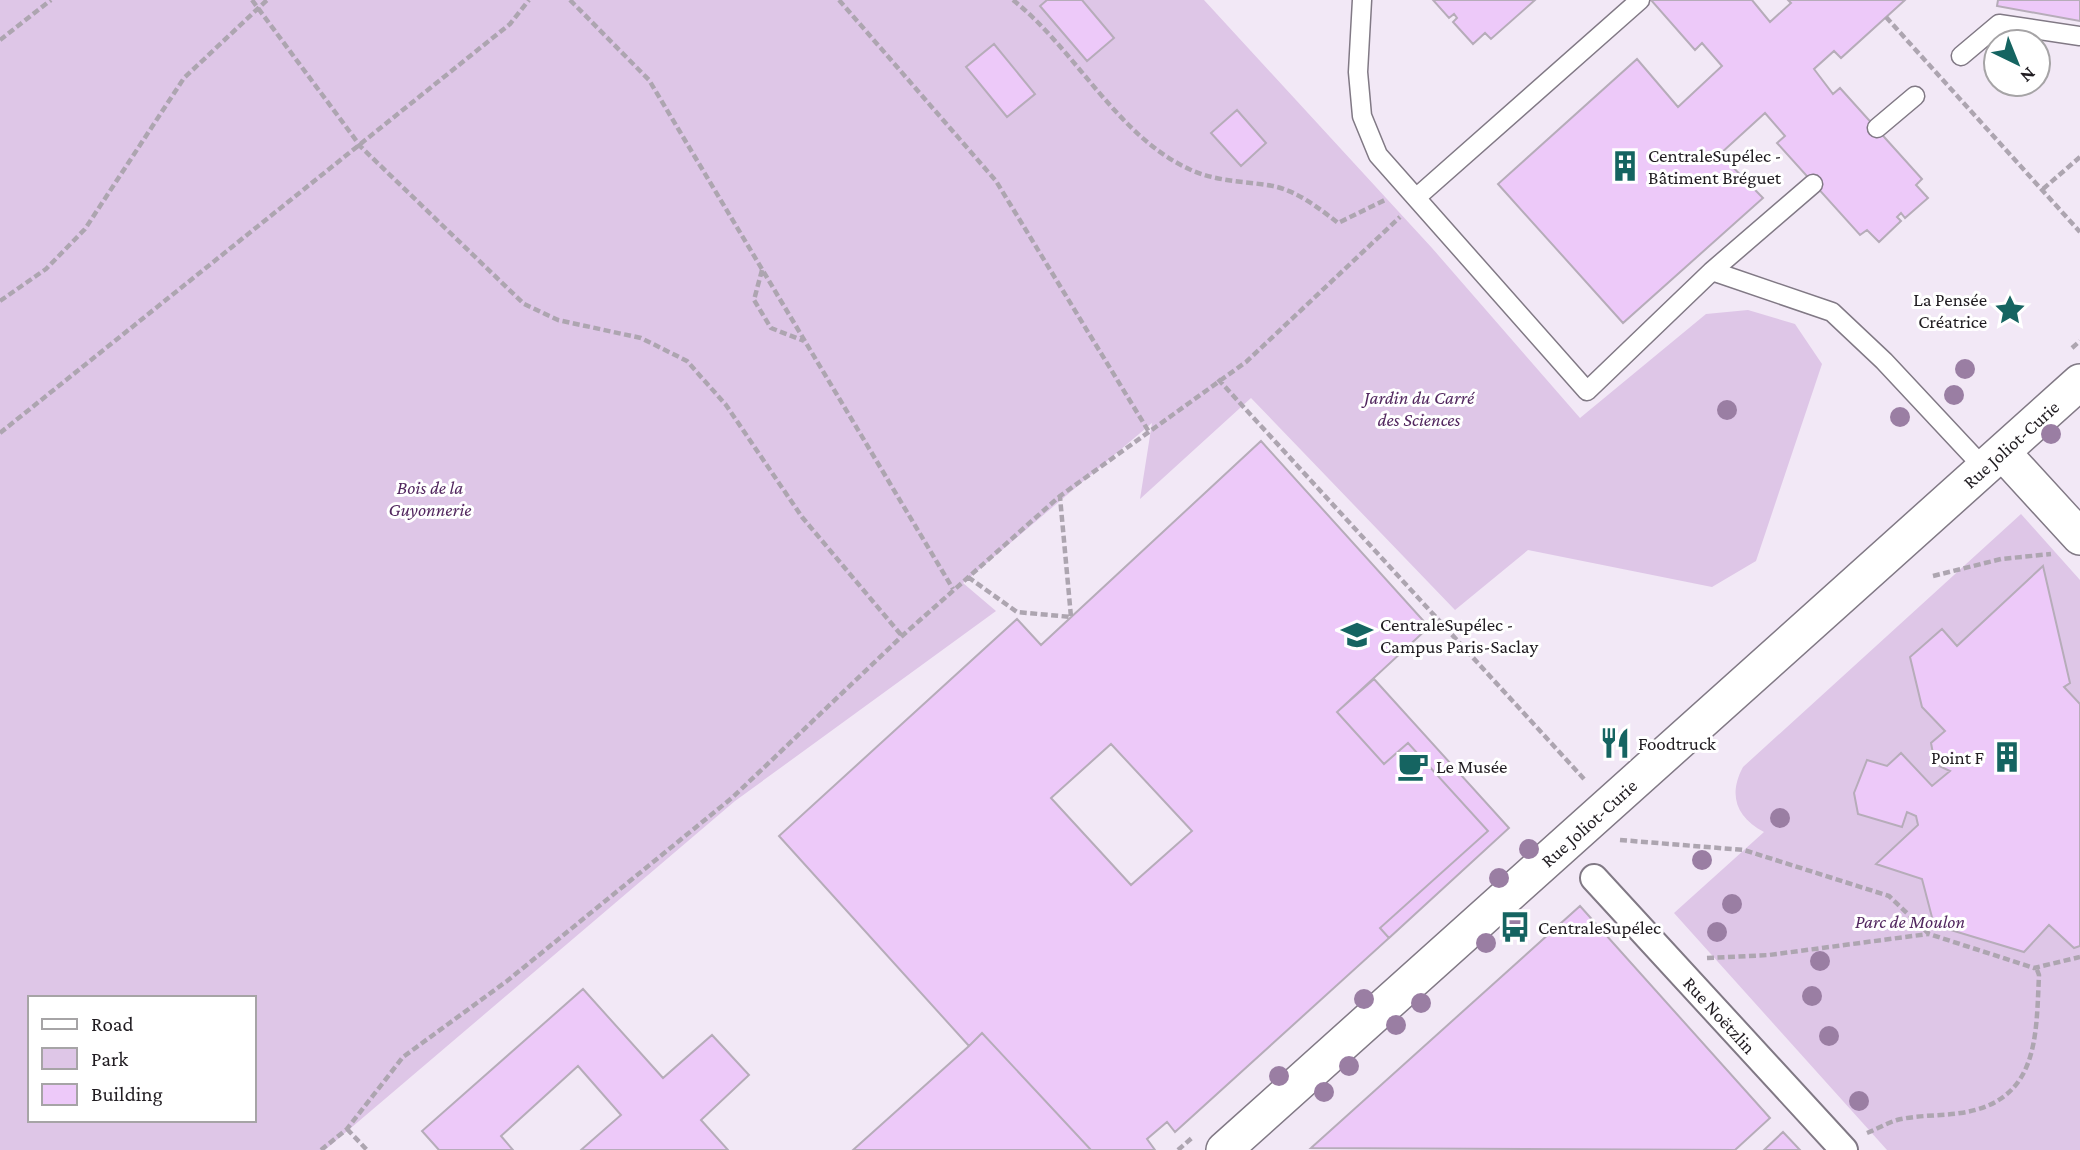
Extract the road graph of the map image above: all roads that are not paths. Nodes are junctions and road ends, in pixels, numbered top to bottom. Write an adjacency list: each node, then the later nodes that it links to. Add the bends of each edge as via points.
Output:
1 (1362, 0): 8 (lane, via 1362,116 1378,155)
2 (1640, 0): 8 (lane)
3 (2080, 36): 4 (lane, via 1999,24)
4 (1961, 56)
5 (1915, 96): 6 (lane)
6 (1877, 128)
7 (1813, 184): 9 (lane)
8 (1417, 197): 9 (lane, via 1587,391)
9 (1712, 271): 11 (lane, via 1832,312)
10 (2080, 382): 11 (street, Rue Joliot-Curie)
11 (1994, 461): 12 (street); 15 (street, Rue Joliot-Curie)
12 (2069, 545)
13 (1594, 878): 14 (street, Rue Noëtzlin)
14 (1842, 1148)
15 (1224, 1150)

